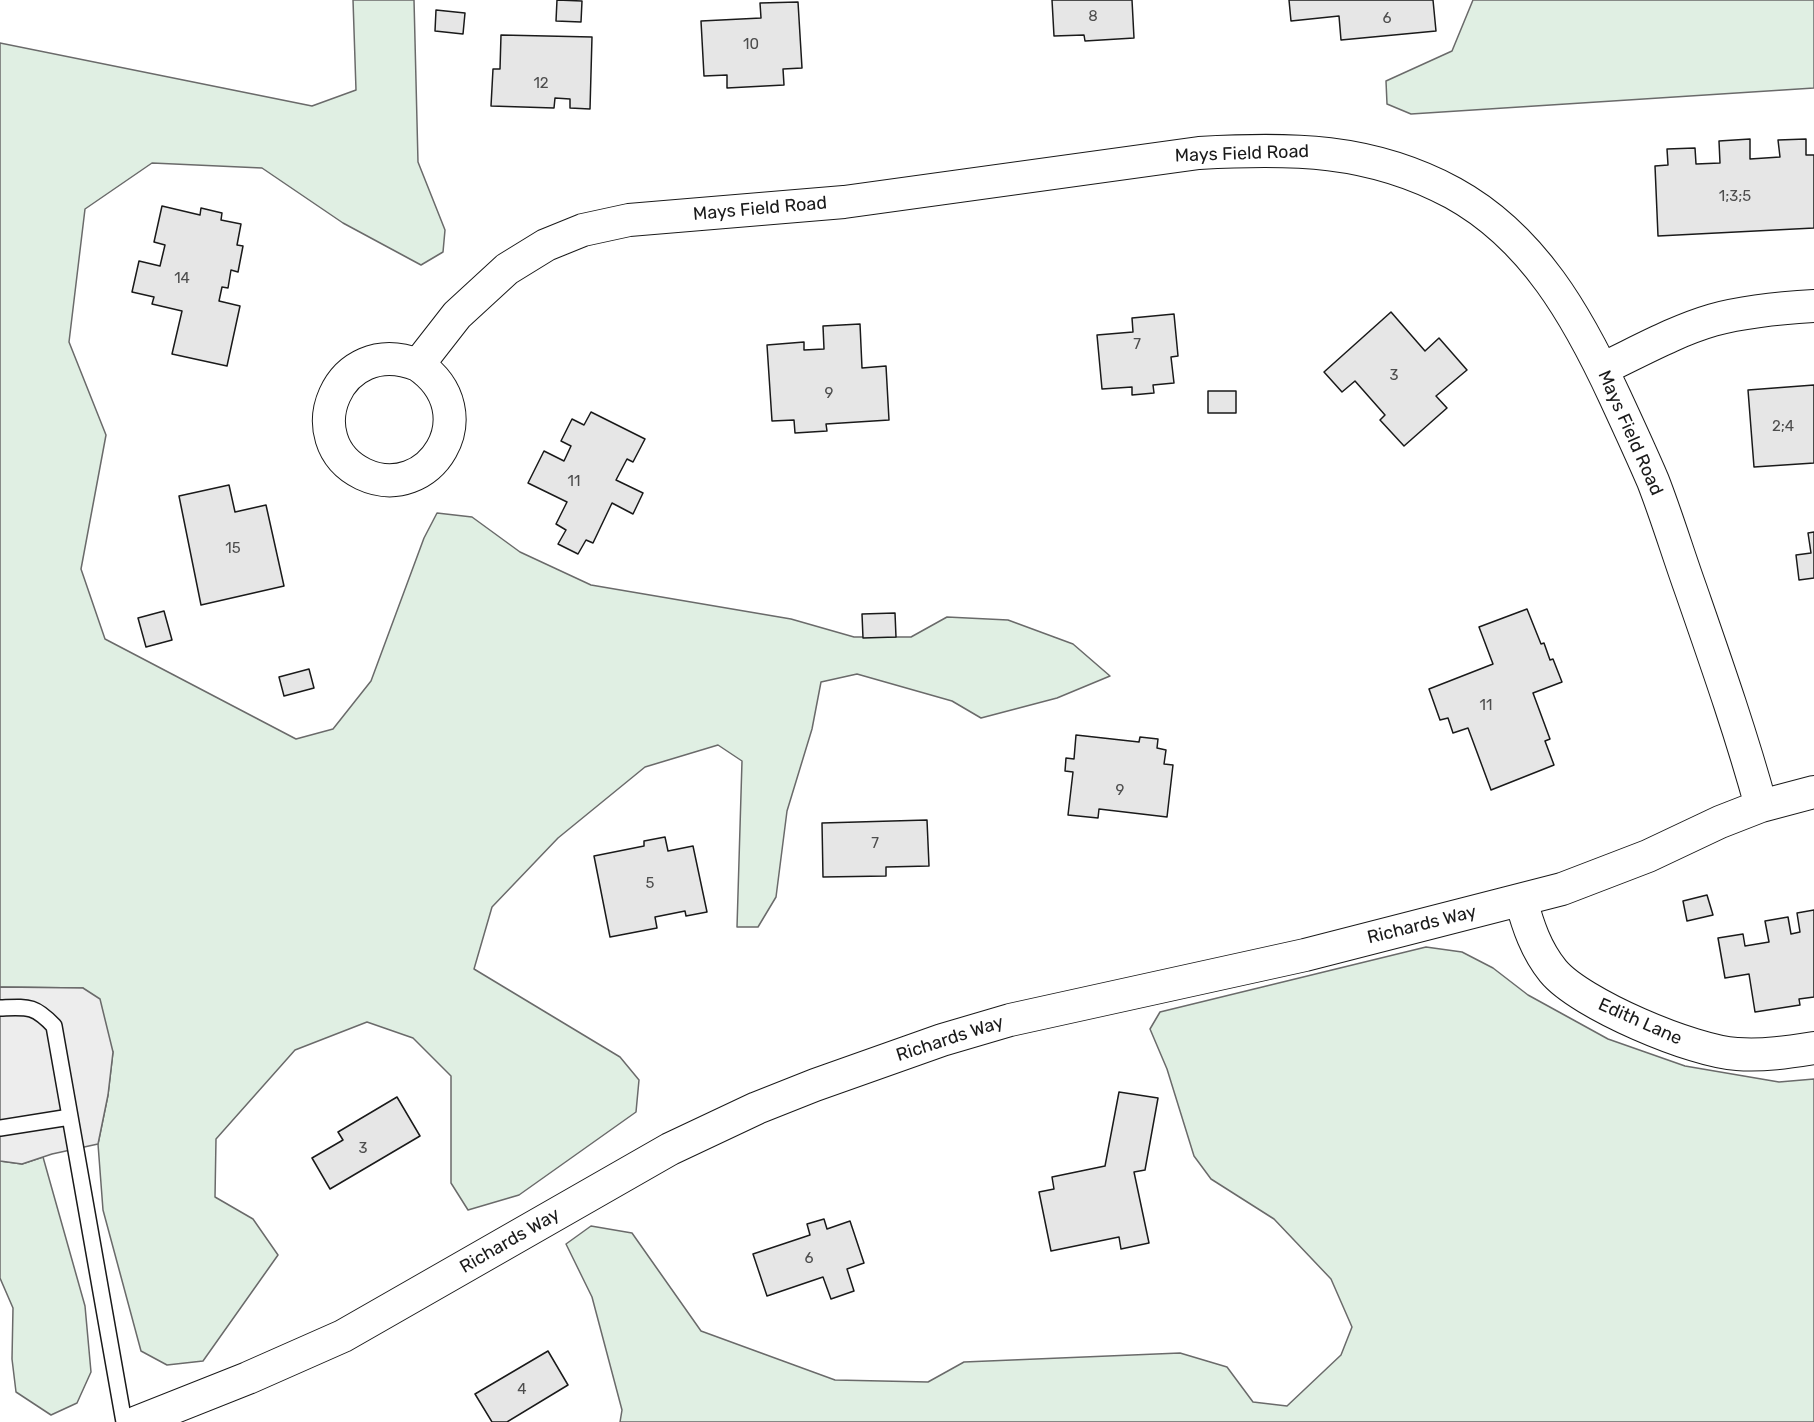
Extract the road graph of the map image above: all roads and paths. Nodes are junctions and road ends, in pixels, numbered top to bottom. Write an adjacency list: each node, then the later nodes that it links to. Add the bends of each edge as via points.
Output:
1 (1814, 306): 3 (street, via 1712,320)
2 (418, 365): 3 (street, Mays Field Road, via 457,315 507,269 546,245 583,230 629,220 844,202 1167,156 1247,150 1361,158 1393,167 1454,194 1482,212 1532,257 1571,311)
3 (1602, 369): 5 (street, Mays Field Road, via 1653,483 1744,744)
4 (1814, 792): 5 (street, Richards Way)
5 (1761, 806): 6 (street, Richards Way, via 1606,873)
6 (1521, 900): 8 (street, Edith Lane, via 1530,933 1552,970 1603,1006 1713,1051 1771,1054); 12 (street, Richards Way, via 1254,967 1010,1020 814,1085 670,1149 343,1336)
7 (0, 1008): 9 (lane, via 26,1007 41,1012 54,1026)
8 (1814, 1048)
9 (70, 1117): 10 (lane); 11 (lane)
10 (0, 1128)
11 (124, 1422)
12 (137, 1422)

